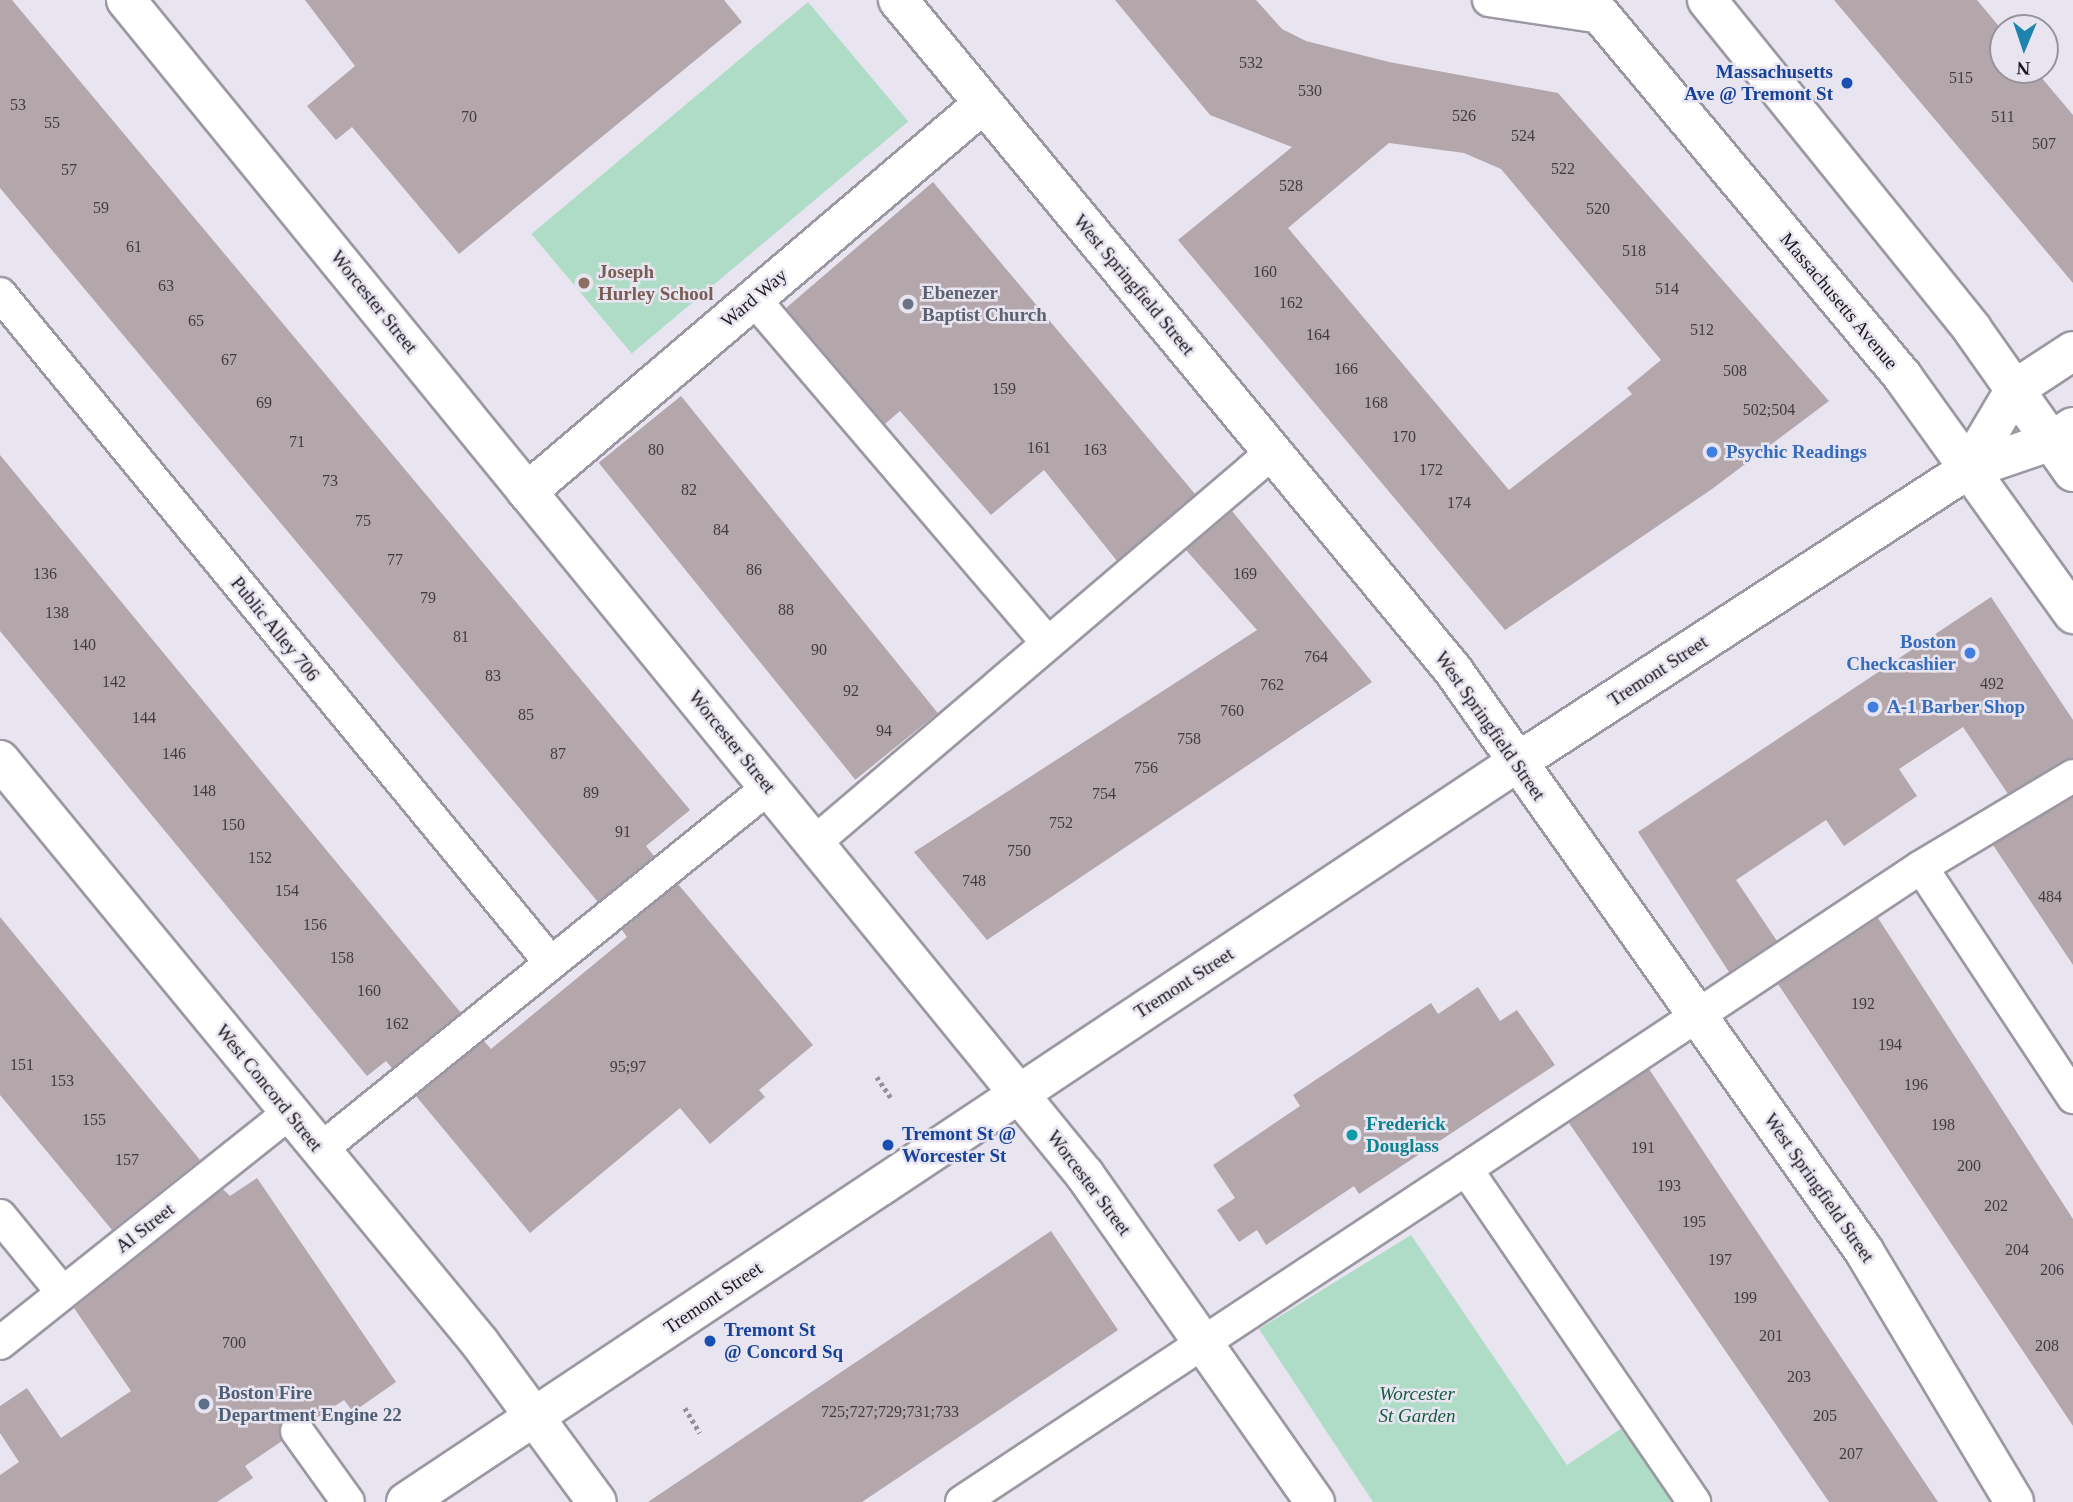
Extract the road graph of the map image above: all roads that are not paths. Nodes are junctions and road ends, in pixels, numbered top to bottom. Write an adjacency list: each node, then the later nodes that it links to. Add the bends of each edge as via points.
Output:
1 (125, 0): 15 (street, Worcester Street)
2 (898, 0): 6 (street, West Springfield Street)
3 (1489, 0): 5 (lane)
4 (1707, 0): 10 (street, via 1972,329)
5 (1595, 8): 13 (street, Massachusetts Avenue, via 1903,377)
6 (983, 104): 8 (street, Ward Way); 12 (street, West Springfield Street)
7 (0, 294): 24 (lane, Public Alley 706)
8 (753, 298): 15 (street, Ward Way); 17 (lane)
9 (2073, 351): 10 (street, Tremont Street)
10 (2015, 389): 11 (street); 13 (street, Tremont Street)
11 (2062, 434): 13 (street, Tremont Street); 14 (street)
12 (1274, 451): 17 (lane); 19 (street, West Springfield Street, via 1453,670)
13 (1967, 470): 16 (street, Massachusetts Avenue); 19 (street, Tremont Street)
14 (2073, 472)
15 (527, 492): 21 (street, Worcester Street)
16 (2073, 614)
17 (1048, 643): 22 (lane)
18 (0, 761): 28 (street, West Concord Street)
19 (1516, 763): 25 (street, West Springfield Street); 26 (street, Tremont Street)
20 (2073, 776): 23 (lane)
21 (769, 788): 22 (street, Worcester Street); 24 (lane)
22 (814, 843): 26 (street, Worcester Street)
23 (1921, 867): 25 (lane); 27 (lane)
24 (551, 963): 29 (lane)
25 (1699, 1018): 30 (lane); 43 (street, West Springfield Street, via 1864,1251)
26 (1018, 1092): 33 (street, Worcester Street, via 1085,1175); 35 (street, Tremont Street)
27 (2073, 1097)
28 (290, 1112): 29 (street, West Concord Street); 32 (lane, Al Street)
29 (320, 1150): 35 (street, West Concord Street)
30 (1466, 1169): 33 (lane); 42 (lane)
31 (0, 1216): 32 (lane)
32 (63, 1293): 34 (lane, Al Street)
33 (1205, 1340): 40 (lane); 41 (street, Worcester Street)
34 (0, 1343)
35 (538, 1416): 38 (street, Tremont Street); 39 (street, West Concord Street)
36 (297, 1431): 37 (lane)
37 (348, 1502)
38 (406, 1502)
39 (597, 1502)
40 (962, 1502)
41 (1315, 1502)
42 (1694, 1502)
43 (2014, 1502)

